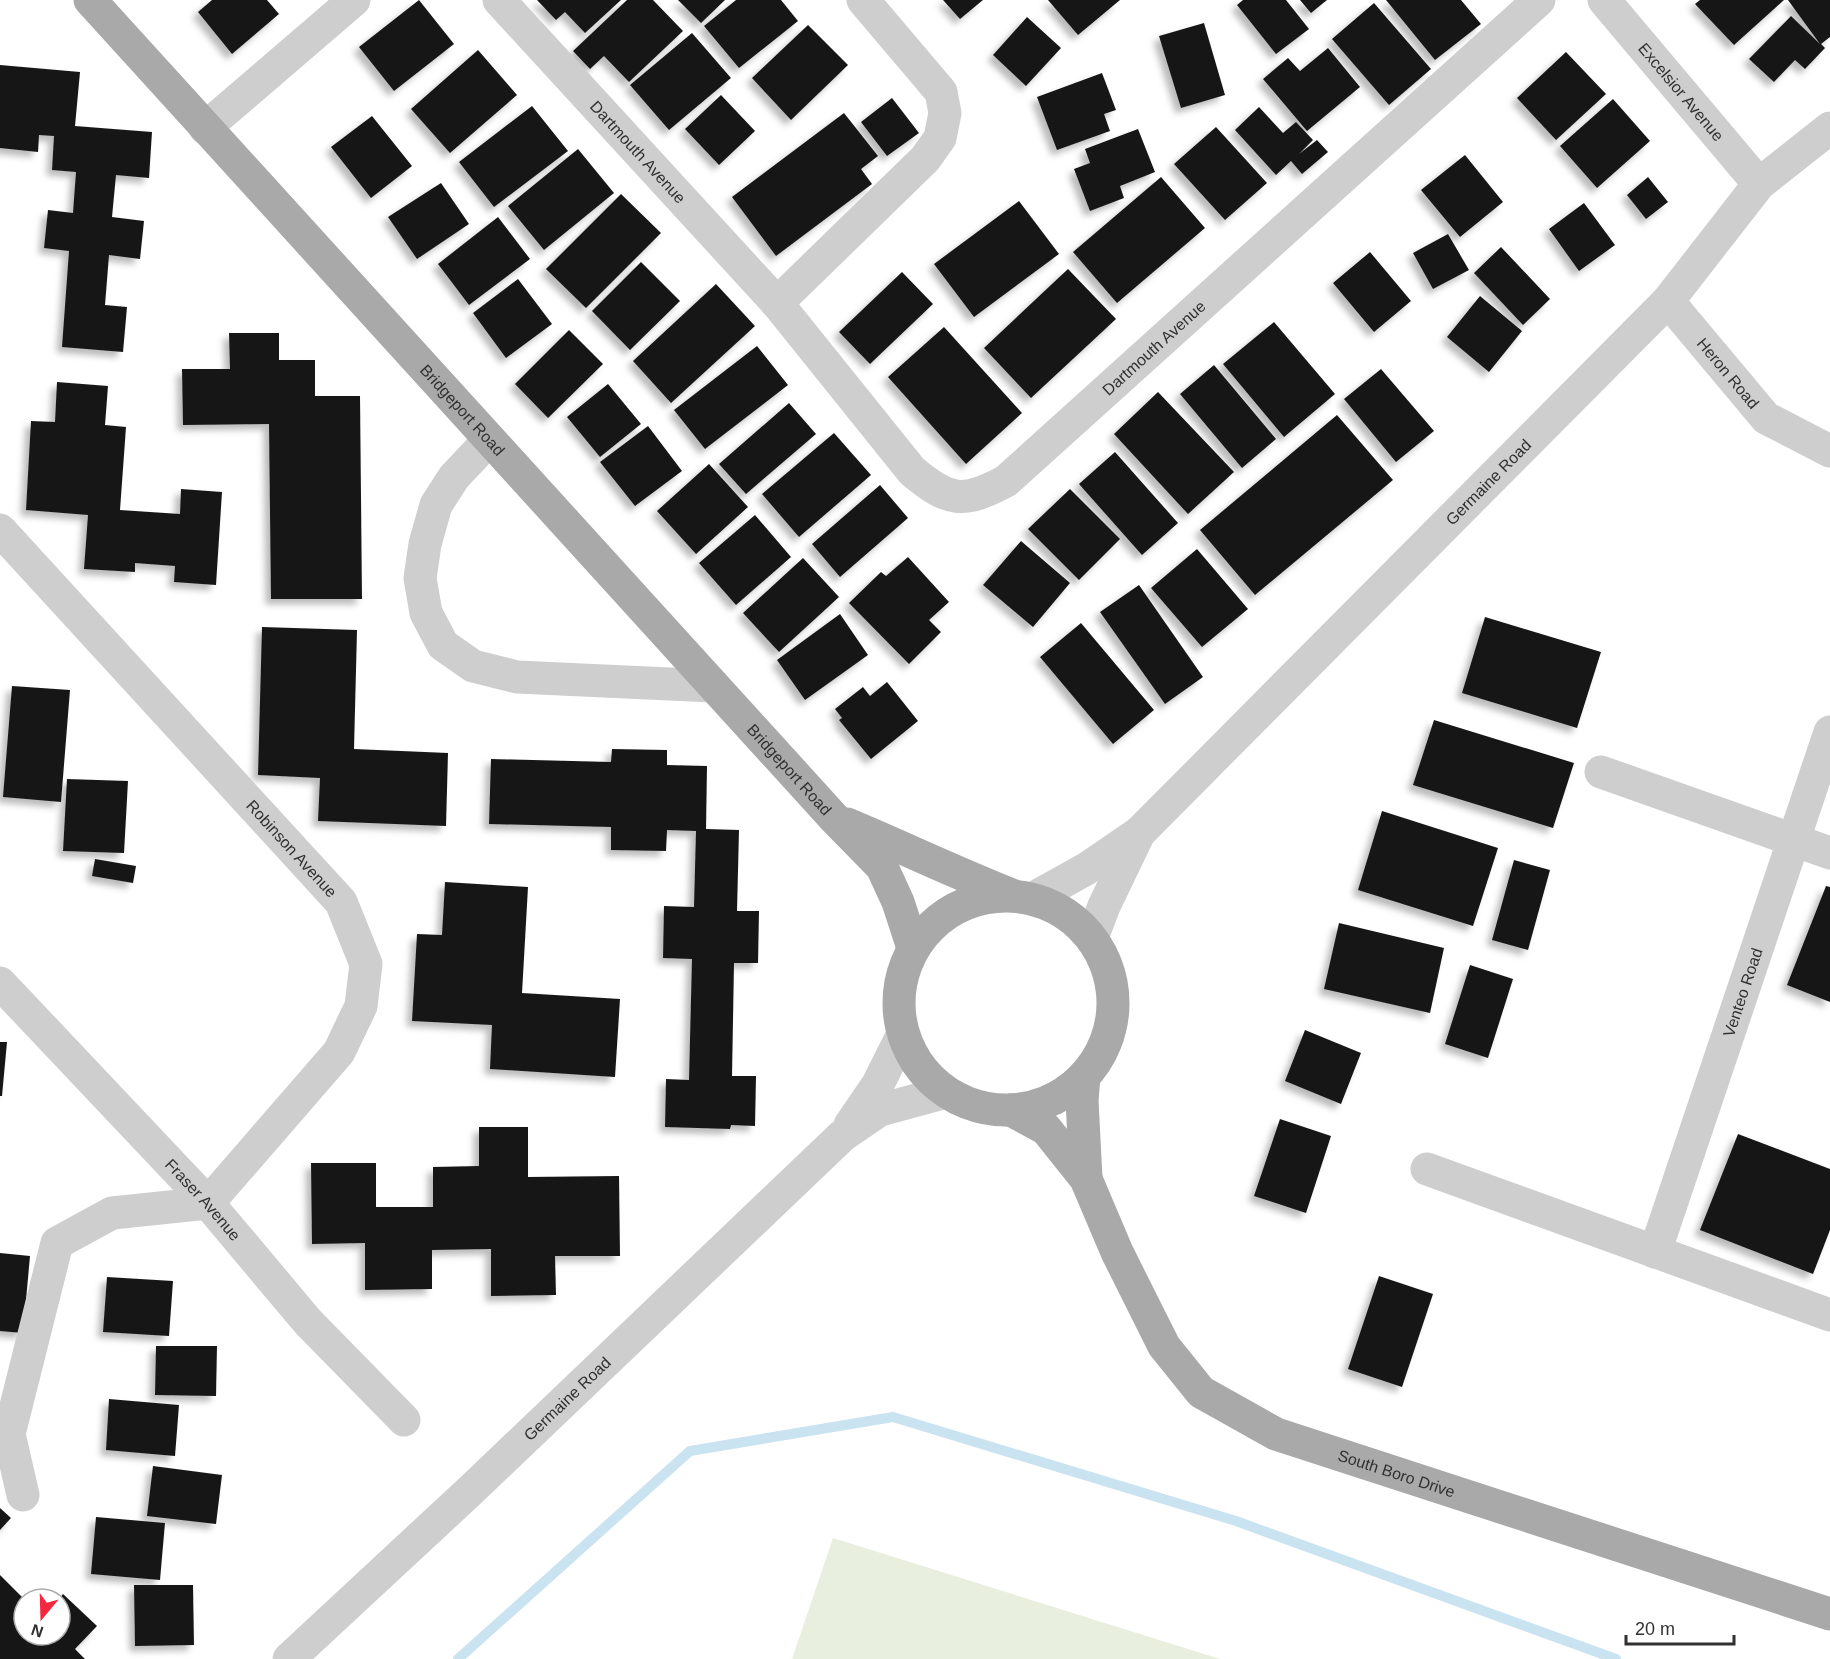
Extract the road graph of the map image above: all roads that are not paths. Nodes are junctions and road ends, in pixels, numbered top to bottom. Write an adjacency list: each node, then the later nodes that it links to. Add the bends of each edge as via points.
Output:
1 (90, 0): 7 (main road, Bridgeport Road)
2 (354, 0): 7 (street)
3 (499, 0): 11 (street, Dartmouth Avenue)
4 (863, 0): 11 (street, via 941,92 945,113 940,138 925,159)
5 (1539, 0): 11 (street, Dartmouth Avenue, via 1006,481 981,494 956,497 932,488 912,471)
6 (1604, 0): 9 (street, Excelsior Avenue)
7 (205, 128): 12 (main road, Bridgeport Road)
8 (1830, 128): 9 (street, Germaine Road)
9 (1759, 184): 10 (street, Germaine Road)
10 (1668, 301): 13 (street, Heron Road, via 1766,418); 19 (street, Germaine Road)
11 (777, 303)
12 (489, 440): 15 (main road, Bridgeport Road); 15 (street, via 454,477 436,505 425,544 420,578 426,613 443,645 472,666 517,677)
13 (1830, 451)
14 (0, 530): 33 (street, Robinson Avenue, via 340,902 366,964 361,1006 339,1052)
15 (713, 686): 18 (main road, Bridgeport Road)
16 (1830, 732): 20 (street, Venteo Road)
17 (1601, 772): 20 (street)
18 (834, 819): 22 (main road, Bridgeport Road); 24 (main road, Bridgeport Road, via 882,867)
19 (1140, 831): 22 (street, Germaine Road, via 1086,869); 23 (street, Germaine Road)
20 (1795, 841): 21 (street); 34 (street, Venteo Road)
21 (1830, 853)
22 (1022, 897): 23 (main road, via 1066,914); 24 (main road, via 969,902 932,925)
23 (1092, 938): 27 (main road, via 1107,964 1113,994 1112,1024 1102,1052)
24 (913, 948): 26 (main road, via 902,975 898,1005)
25 (0, 983): 33 (street, Fraser Avenue)
26 (903, 1034): 28 (main road, via 924,1072); 30 (street, Germaine Road, via 878,1084)
27 (1084, 1077): 29 (main road, via 1040,1105); 32 (main road, South Boro Drive)
28 (946, 1092): 29 (main road, via 977,1106); 30 (street, Germaine Road, via 880,1110)
29 (1011, 1110): 32 (main road, South Boro Drive, via 1046,1129)
30 (842, 1136): 39 (street, Germaine Road)
31 (1427, 1169): 34 (street)
32 (1086, 1179): 38 (main road, South Boro Drive, via 1164,1346 1201,1392 1276,1434)
33 (208, 1203): 36 (street, Fraser Avenue, via 308,1322); 37 (street, via 112,1213 57,1243 9,1434)
34 (1655, 1252): 35 (street)
35 (1830, 1316)
36 (404, 1420)
37 (23, 1495)
38 (1830, 1614)
39 (289, 1659)

